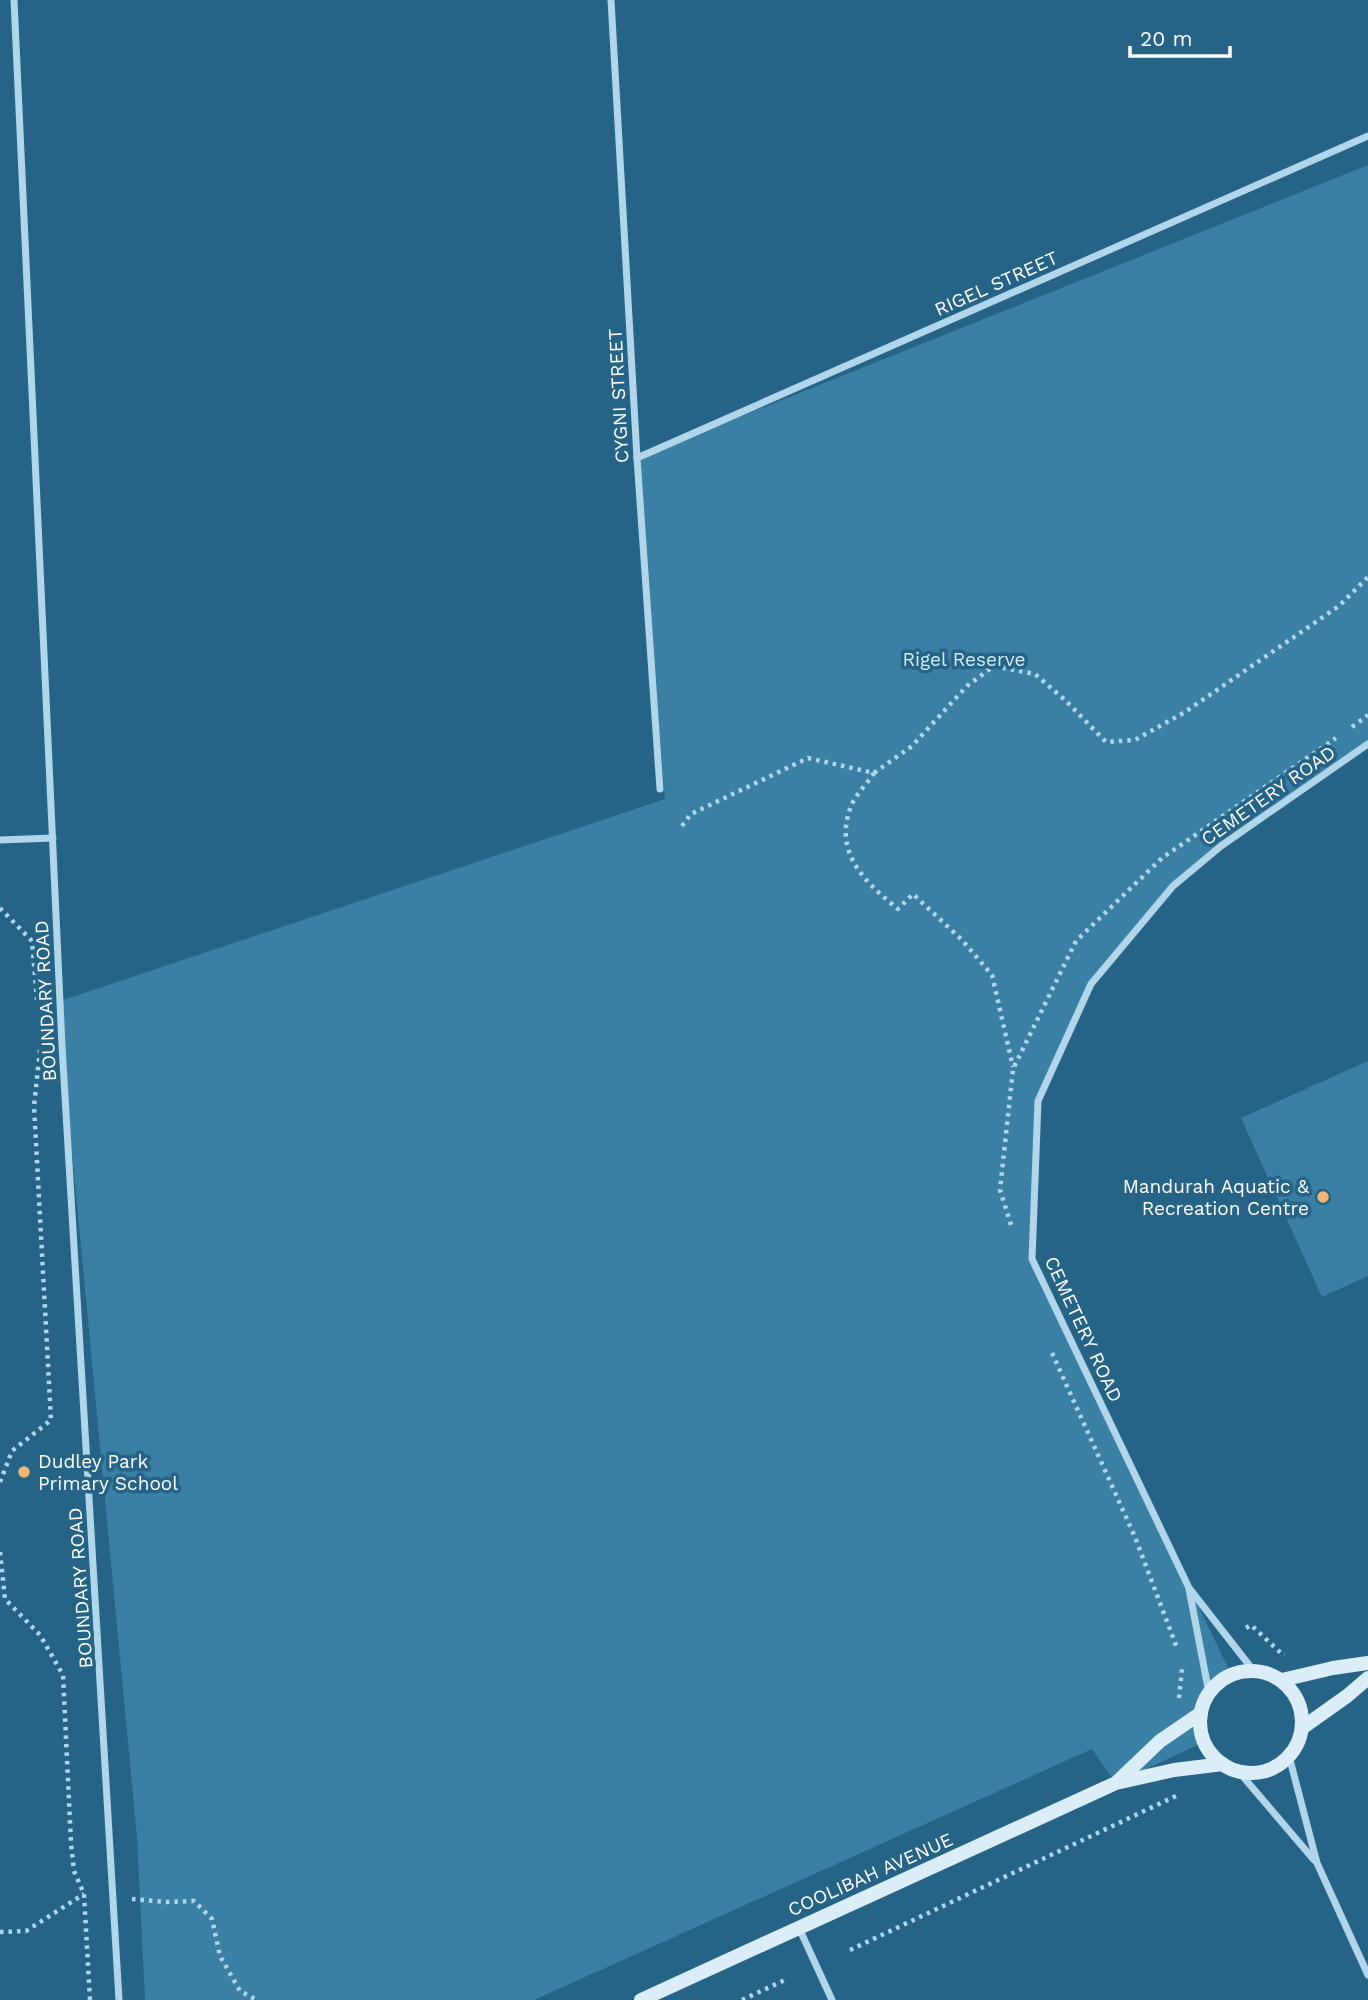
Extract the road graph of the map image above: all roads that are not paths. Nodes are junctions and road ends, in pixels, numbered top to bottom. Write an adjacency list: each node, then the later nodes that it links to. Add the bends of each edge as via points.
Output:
1 (14, 0): 7 (street, BOUNDARY ROAD)
2 (611, 0): 4 (street, CYGNI STREET)
3 (1368, 136): 4 (street, RIGEL STREET)
4 (637, 458): 6 (street, CYGNI STREET)
5 (1368, 744): 9 (street, CEMETERY ROAD, via 1221,846 1173,886 1091,984 1038,1101 1032,1259)
6 (660, 789)
7 (53, 838): 8 (street); 24 (street, BOUNDARY ROAD)
8 (0, 840)
9 (1189, 1588): 11 (street, CEMETERY ROAD); 14 (street, CEMETERY ROAD)
10 (1368, 1664): 13 (street)
11 (1254, 1670): 13 (street); 14 (street, via 1231,1674)
12 (1368, 1678): 16 (street)
13 (1282, 1680): 16 (street, via 1298,1702)
14 (1209, 1693): 15 (street)
15 (1201, 1713): 18 (street, via 1204,1742); 20 (street, COOLIBAH AVENUE, via 1160,1741)
16 (1302, 1728): 17 (street)
17 (1289, 1756): 19 (street, via 1266,1771); 21 (street)
18 (1223, 1765): 19 (street); 20 (street, COOLIBAH AVENUE)
19 (1239, 1772): 21 (street)
20 (1116, 1783): 22 (street, COOLIBAH AVENUE)
21 (1317, 1863): 23 (street)
22 (798, 1928): 25 (street, COOLIBAH AVENUE); 26 (street)
23 (1368, 1975)
24 (119, 2000)
25 (640, 2000)
26 (832, 2000)

